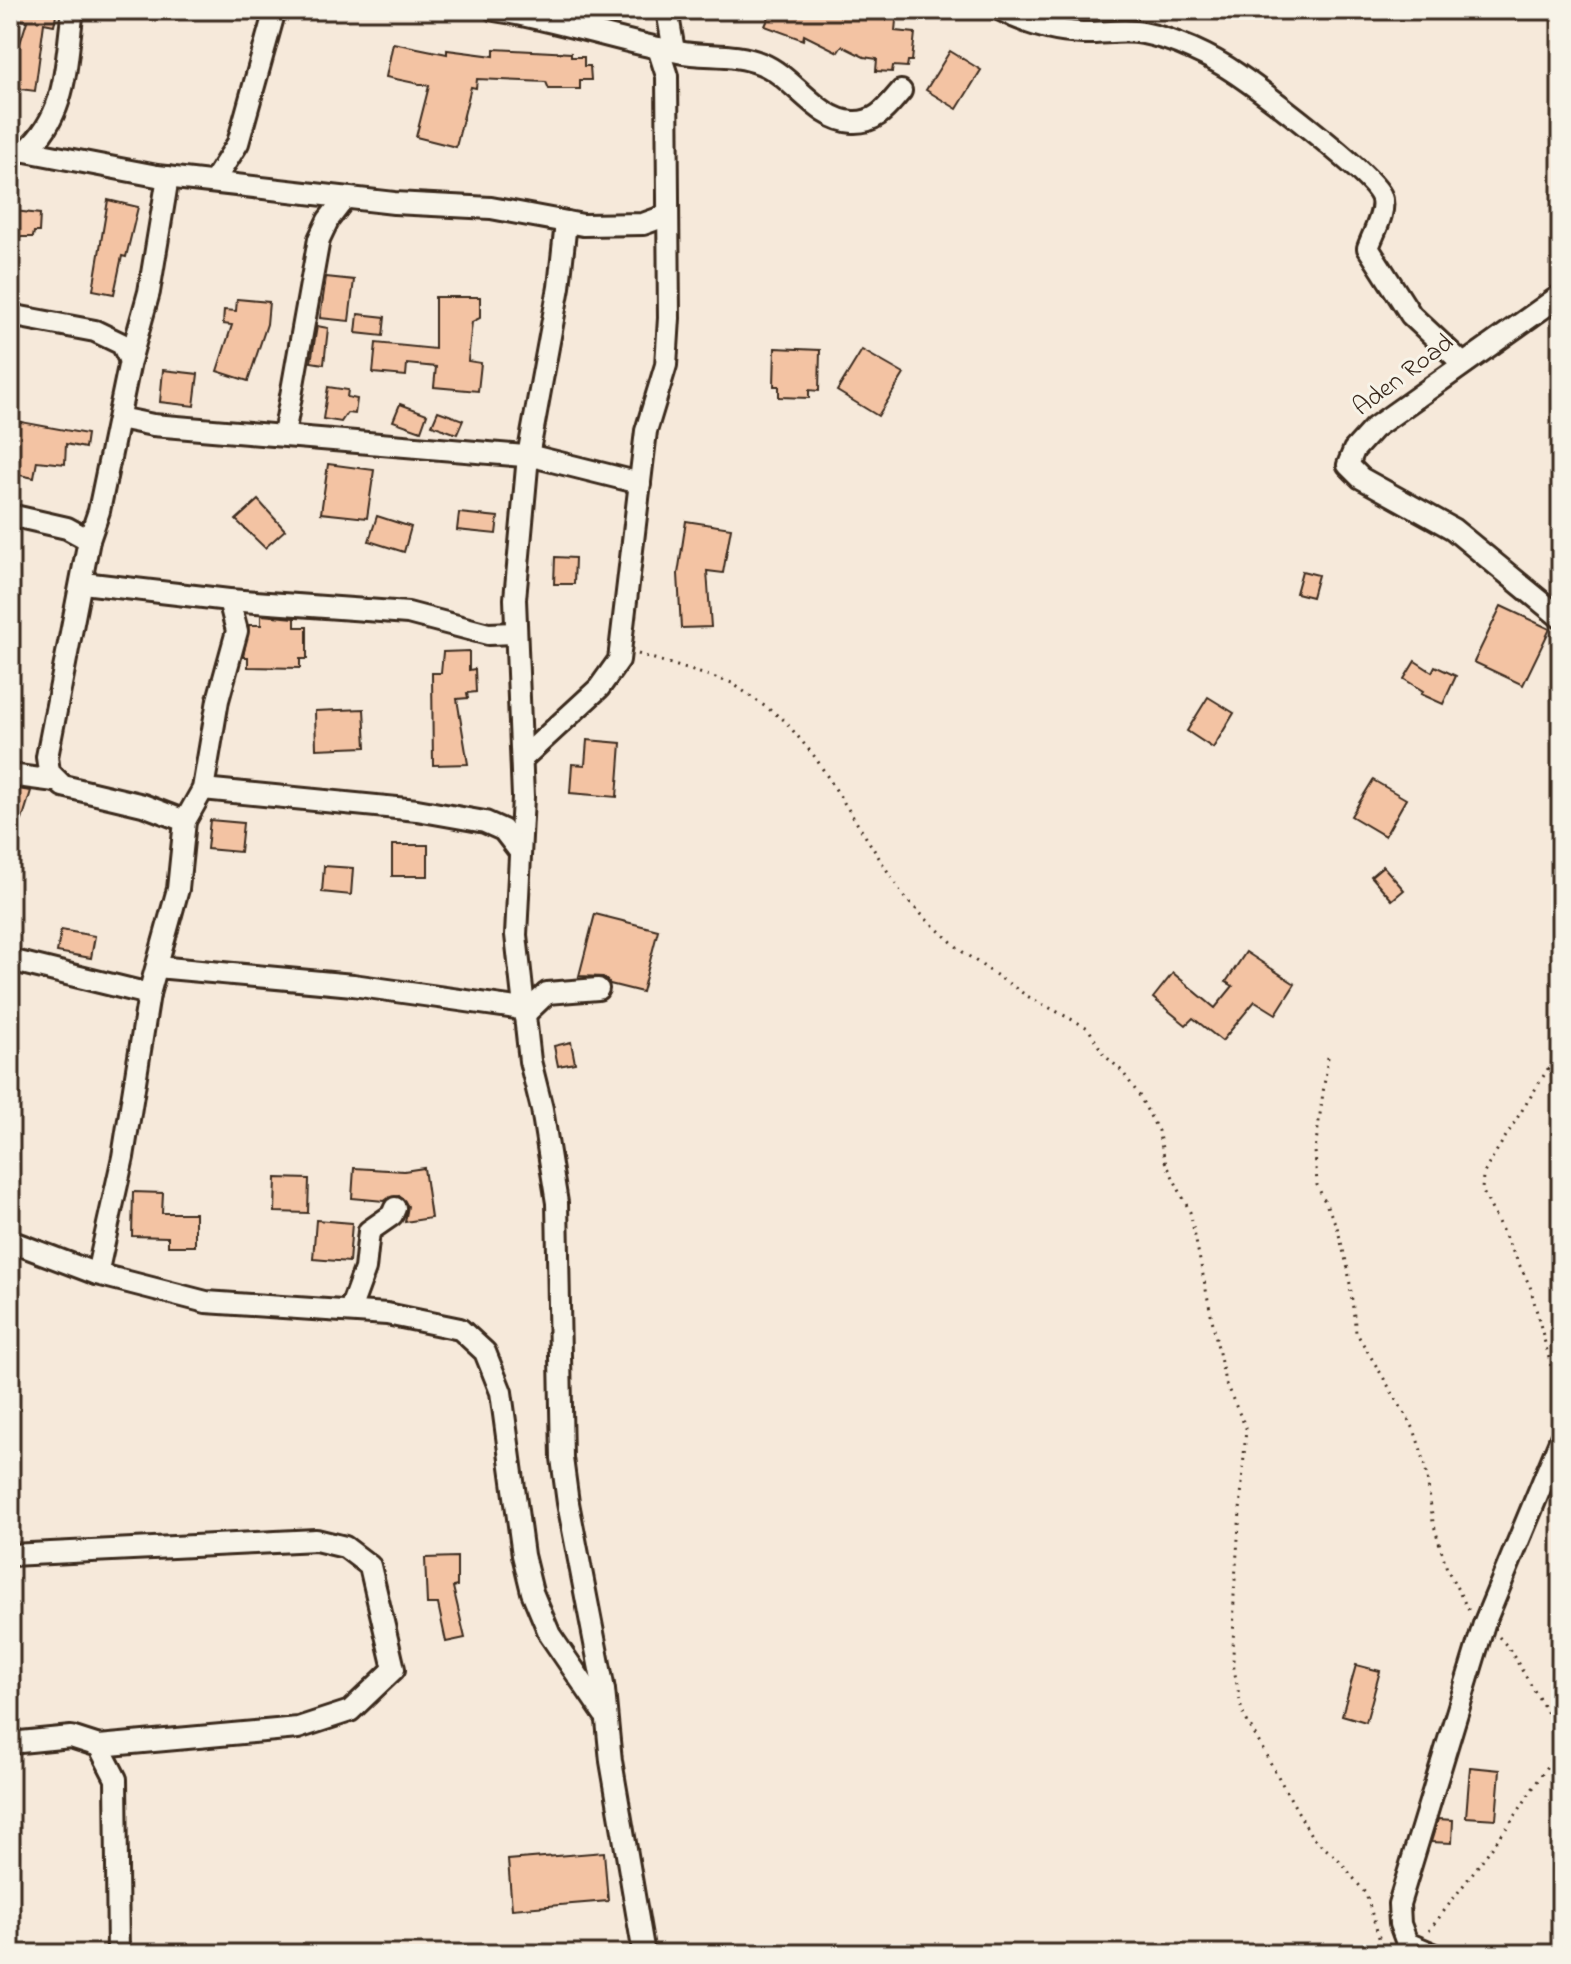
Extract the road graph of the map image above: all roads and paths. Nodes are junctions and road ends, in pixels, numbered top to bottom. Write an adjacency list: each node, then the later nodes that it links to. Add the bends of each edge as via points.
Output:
1 (73, 10): 10 (street, via 54,115 46,133)
2 (275, 10): 12 (street, via 238,143)
3 (494, 10): 7 (street)
4 (596, 10): 7 (street)
5 (667, 10): 8 (street)
6 (1001, 10): 19 (street, via 1042,27 1144,33 1238,74 1367,176 1383,205 1368,248 1411,315)
7 (578, 28): 8 (street)
8 (666, 50): 9 (street, via 761,64 826,113 852,122 870,121); 14 (street)
9 (901, 91)
10 (18, 149): 11 (street)
11 (168, 177): 12 (street); 18 (street, via 149,292)
12 (214, 181): 13 (street)
13 (345, 198): 15 (street, via 491,208); 21 (street, via 319,239)
14 (668, 215): 15 (street, via 618,226); 23 (street, via 666,365 646,431)
15 (566, 222): 22 (street)
16 (1561, 295): 19 (street, Aden Road)
17 (10, 315): 18 (street, via 95,331 122,344)
18 (130, 361): 20 (street)
19 (1463, 364): 28 (street, Aden Road, via 1374,428 1354,450 1348,469 1453,529)
20 (119, 418): 21 (street); 25 (street)
21 (284, 435): 22 (street)
22 (528, 456): 23 (street); 29 (street)
23 (640, 483): 30 (street)
24 (10, 515): 25 (street, via 67,528)
25 (89, 540): 26 (street)
26 (83, 583): 27 (street); 33 (street, via 49,738 49,772)
27 (229, 600): 29 (street, via 408,613 488,634); 34 (street, via 237,631 218,700)
28 (1561, 618)
29 (515, 633): 31 (street)
30 (620, 651): 31 (street, via 599,688); 60 (path, via 732,683 784,720 815,757 904,897 964,953 1027,996 1088,1028 1139,1095 1190,1212 1225,1382 1246,1428 1233,1663 1242,1712 1312,1837 1366,1894)
31 (522, 759): 36 (street)
32 (10, 775): 33 (street)
33 (55, 781): 35 (street)
34 (203, 789): 35 (street); 36 (street, via 417,810 485,822 503,830)
35 (185, 821): 38 (street, via 178,889)
36 (520, 852): 41 (street, via 516,935)
37 (10, 960): 40 (street)
38 (157, 967): 40 (street); 41 (street, via 353,985)
39 (598, 989): 41 (street, via 547,993)
40 (149, 994): 46 (street, via 123,1157)
41 (523, 1012): 52 (street, via 557,1203 562,1458)
42 (1561, 1048): 48 (path, via 1491,1160 1482,1190 1530,1286)
43 (1328, 1057): 51 (path, via 1314,1170 1348,1269 1356,1332 1414,1429 1447,1569 1466,1609)
44 (395, 1208): 47 (street, via 369,1231 365,1269)
45 (10, 1241): 46 (street)
46 (97, 1274): 47 (street, via 206,1302)
47 (350, 1310): 52 (street, via 460,1329 485,1352 501,1392 532,1592 550,1635)
48 (1561, 1404)
49 (1561, 1438): 51 (street)
50 (10, 1555): 56 (street, via 316,1540 345,1547 370,1566 394,1669 350,1711 298,1728)
51 (1484, 1624): 53 (path, via 1508,1647); 57 (street, via 1399,1904 1407,1943)
52 (606, 1717): 59 (street)
53 (1561, 1735)
54 (10, 1743): 56 (street, via 71,1737)
55 (1561, 1744): 57 (path)
56 (99, 1746): 58 (street, via 116,1779)
57 (1425, 1952)
58 (118, 1954)
59 (644, 1954)
60 (1384, 1954)

